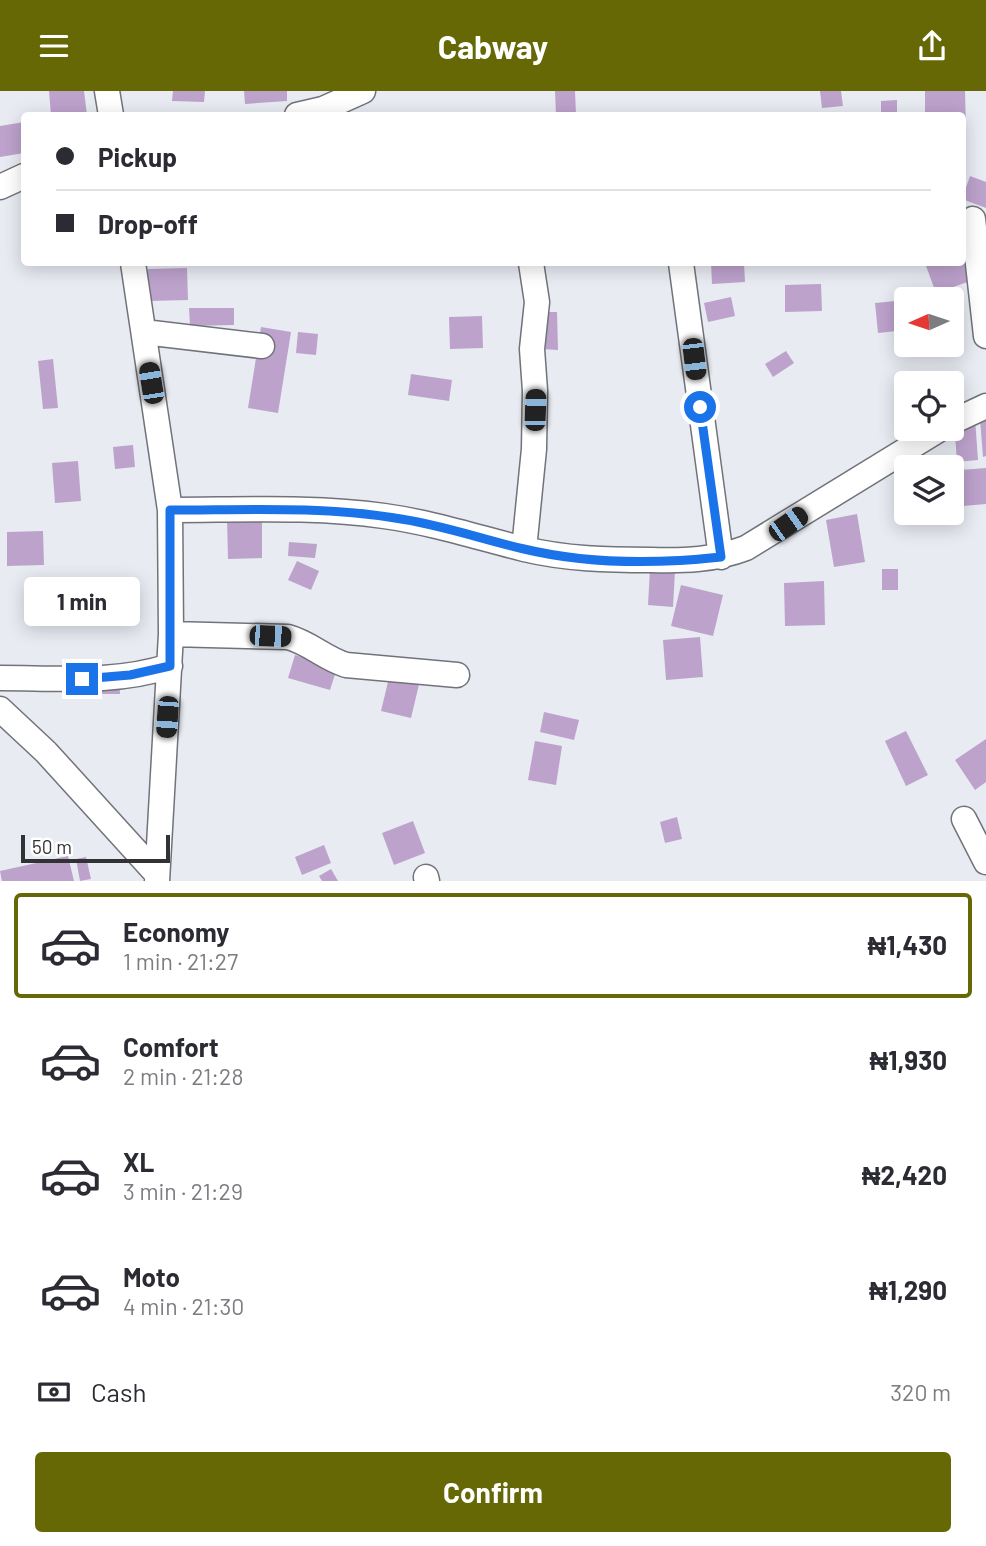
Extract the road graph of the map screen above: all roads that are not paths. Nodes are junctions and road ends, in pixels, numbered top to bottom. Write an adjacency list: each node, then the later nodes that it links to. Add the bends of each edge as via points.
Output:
1 (107, 91): 3 (street)
2 (363, 91): 4 (street)
3 (110, 112)
4 (313, 112)
5 (21, 177): 6 (street)
6 (0, 187)
7 (972, 219): 12 (street)
8 (133, 266): 11 (street)
9 (531, 266): 18 (street, via 537,302 532,349 535,414)
10 (681, 266): 19 (street)
11 (144, 332): 13 (street); 17 (street)
12 (986, 336)
13 (262, 346)
14 (986, 406): 15 (street)
15 (964, 416)
16 (920, 441): 19 (street, via 788,524)
17 (170, 510): 18 (street, via 355,513 451,528); 20 (street)
18 (524, 549): 19 (street, via 584,559 691,561)
19 (721, 557)
20 (171, 634): 21 (street); 22 (street, via 288,637 304,641 346,666)
21 (170, 666): 23 (street, via 82,679); 27 (street)
22 (457, 675)
23 (0, 678)
24 (0, 709): 27 (street, via 46,752)
25 (964, 819): 26 (street)
26 (986, 862)
27 (157, 877)

